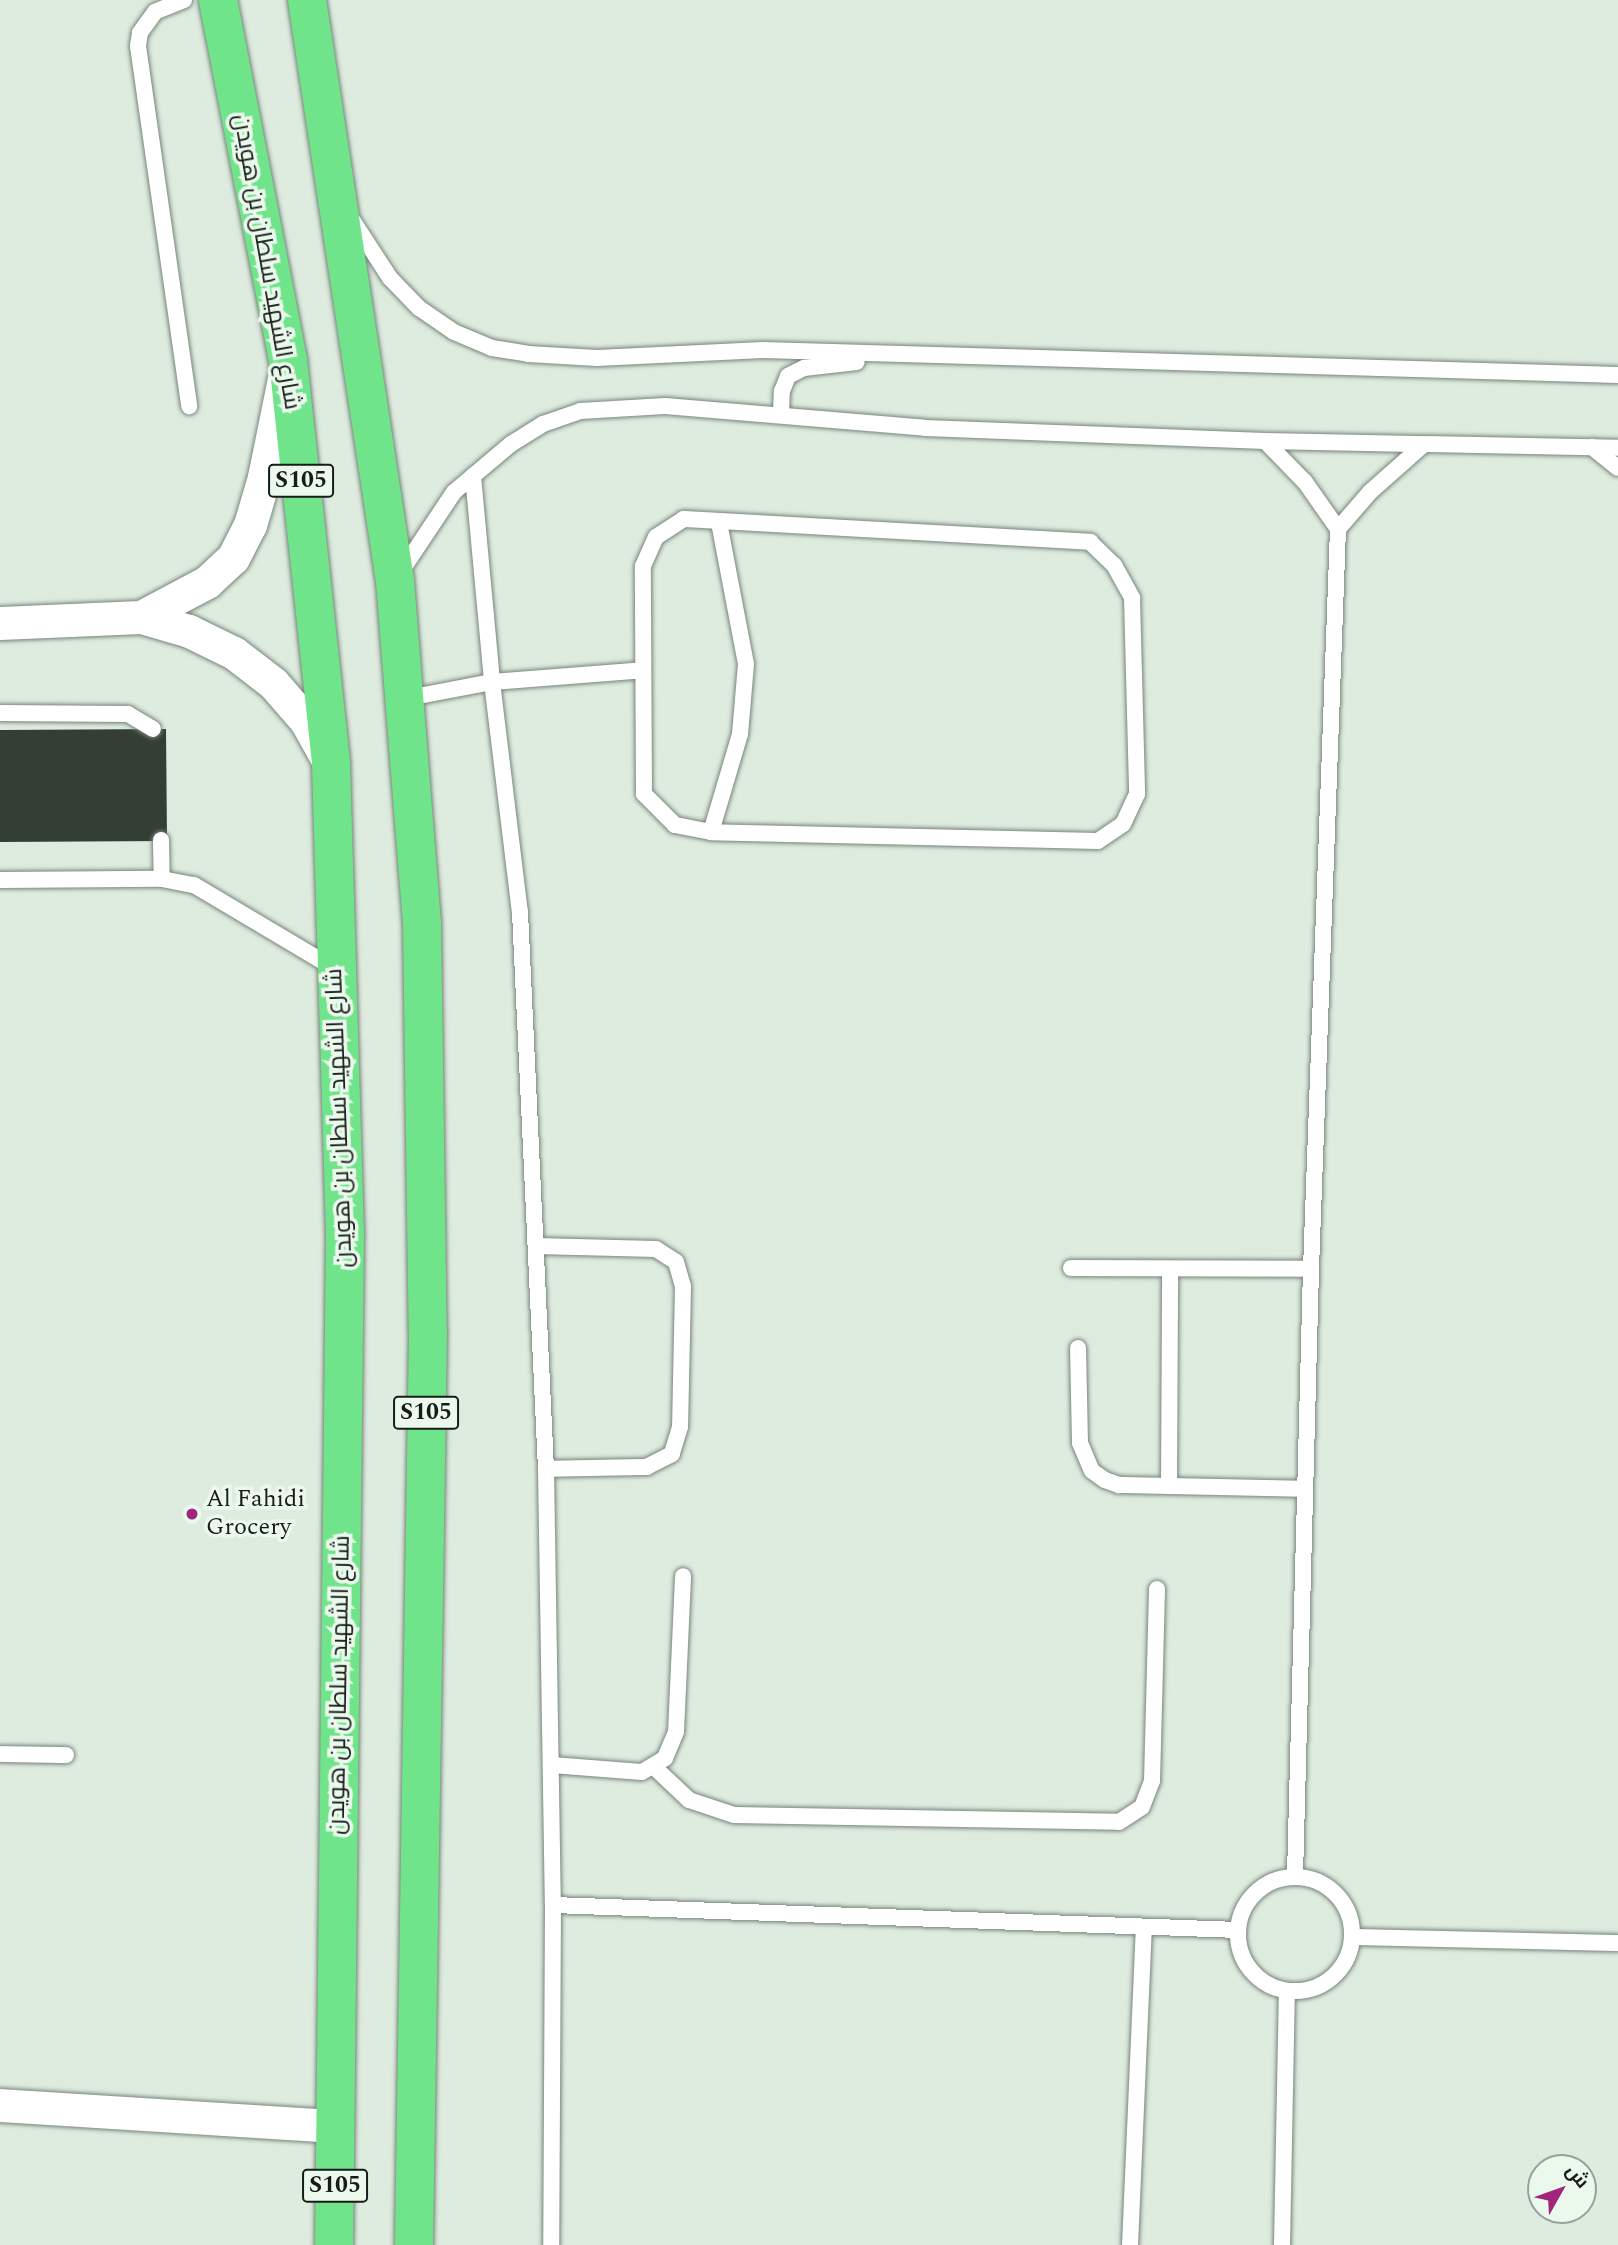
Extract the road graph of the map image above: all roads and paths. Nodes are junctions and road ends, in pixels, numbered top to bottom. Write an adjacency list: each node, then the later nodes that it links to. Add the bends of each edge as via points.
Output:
1 (184, 0): 8 (lane, via 155,12 140,33 138,46)
2 (218, 0): 6 (highway, شارع الشهيد سلطان بن هويدن / S105)
3 (307, 0): 4 (highway, S105)
4 (341, 201): 5 (lane, via 390,278 419,308 454,332 492,348 597,358 763,350); 18 (highway, S105)
5 (925, 356): 7 (lane); 9 (lane, via 804,368 788,376)
6 (288, 360): 19 (street, via 264,477 250,525 233,558 206,582); 26 (highway, شارع الشهيد سلطان بن هويدن / S105)
7 (1618, 374)
8 (189, 406)
9 (781, 414): 10 (lane, via 925,428); 15 (lane, via 665,407 580,411 543,424 510,444)
10 (1265, 441): 11 (lane); 17 (lane, via 1305,482)
11 (1424, 444): 12 (lane); 17 (lane, via 1370,492)
12 (1592, 447): 13 (lane); 14 (lane)
13 (1618, 448)
14 (1618, 468)
15 (473, 476): 18 (lane, via 454,492); 22 (lane)
16 (719, 522): 21 (lane, via 684,519 656,537 643,566); 27 (lane, via 746,664 740,734); 27 (lane, via 1090,542 1114,565 1132,598 1138,775 1137,794 1123,824 1098,841)
17 (1338, 529): 35 (lane)
18 (395, 581): 23 (highway, S105)
19 (141, 617): 20 (street); 26 (street, via 189,631 234,653 273,683 306,722)
20 (0, 623)
21 (643, 670): 22 (lane); 27 (lane, via 644,794 676,825)
22 (492, 682): 23 (lane); 32 (lane, via 520,912)
23 (403, 699): 56 (highway, S105, via 422,923 427,1184)
24 (0, 713): 25 (lane, via 128,714)
25 (153, 729)
26 (331, 764): 31 (highway, شارع الشهيد سلطان بن هويدن / S105)
27 (712, 832)
28 (161, 840): 29 (lane)
29 (162, 879): 30 (lane); 31 (lane, via 212,891)
30 (0, 880)
31 (335, 968): 54 (highway, شارع الشهيد سلطان بن هويدن / S105, via 345,1234)
32 (536, 1246): 37 (lane); 37 (lane, via 656,1249 676,1262 682,1286 680,1427 672,1454 647,1468)
33 (1071, 1268): 34 (lane)
34 (1170, 1269): 35 (lane); 38 (lane)
35 (1311, 1269): 39 (lane)
36 (1078, 1349): 38 (lane, via 1080,1443 1091,1471 1119,1485)
37 (546, 1469): 44 (lane)
38 (1169, 1486): 39 (lane)
39 (1305, 1489): 46 (lane)
40 (683, 1576): 45 (lane, via 676,1732 673,1746)
41 (1157, 1588): 45 (lane, via 1152,1781 1142,1807 1119,1822 734,1815 689,1800)
42 (0, 1754): 43 (lane)
43 (66, 1755)
44 (552, 1765): 45 (lane, via 642,1772); 47 (lane)
45 (654, 1767)
46 (1295, 1876): 49 (lane, via 1273,1880 1255,1891 1242,1909); 50 (lane, via 1330,1888 1350,1919)
47 (553, 1905): 48 (lane); 57 (lane)
48 (1144, 1930): 49 (lane); 58 (lane)
49 (1237, 1930): 52 (lane, via 1240,1952 1250,1971)
50 (1352, 1937): 51 (lane); 52 (lane, via 1338,1972 1324,1984)
51 (1618, 1943)
52 (1287, 1991): 59 (lane)
53 (0, 2105): 54 (street)
54 (335, 2126): 55 (highway, شارع الشهيد سلطان بن هويدن / S105)
55 (334, 2245)
56 (414, 2245)
57 (551, 2245)
58 (1130, 2245)
59 (1282, 2245)

